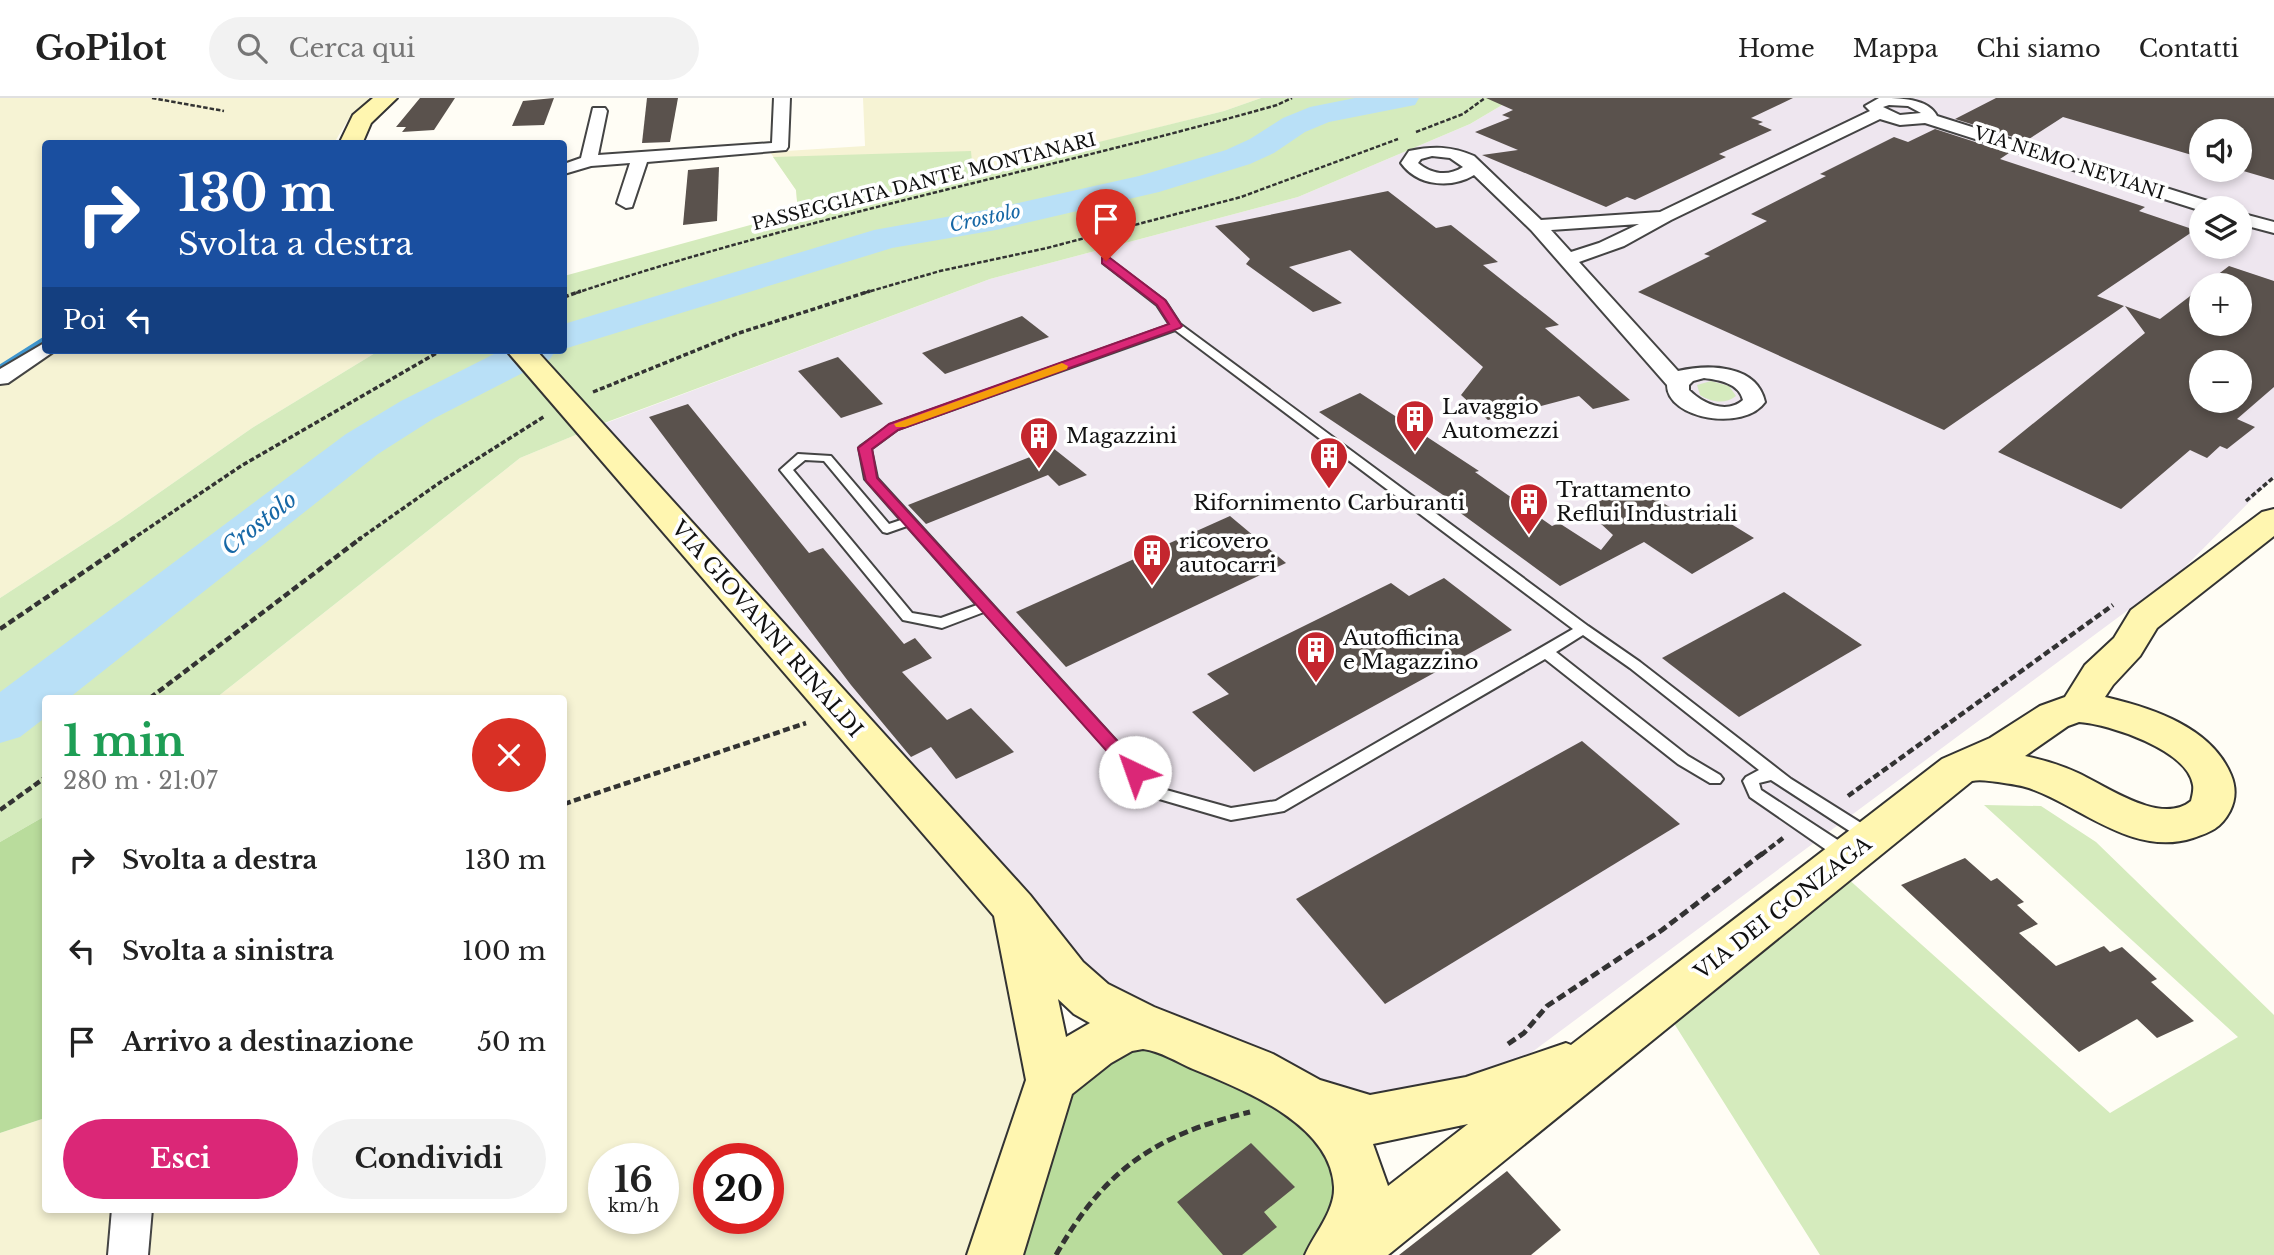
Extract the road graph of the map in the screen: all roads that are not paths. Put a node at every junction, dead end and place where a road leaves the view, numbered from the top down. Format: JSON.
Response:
{"nodes":[{"id":1,"x":386,"y":98,"type":"edge"},
{"id":2,"x":782,"y":98,"type":"edge"},
{"id":3,"x":1908,"y":99,"type":"edge"},
{"id":4,"x":599,"y":111,"type":"dead end"},
{"id":5,"x":1879,"y":113,"type":"junction"},
{"id":6,"x":1927,"y":118,"type":"junction"},
{"id":7,"x":352,"y":140,"type":"edge"},
{"id":8,"x":640,"y":157,"type":"junction"},
{"id":9,"x":1468,"y":160,"type":"junction"},
{"id":10,"x":589,"y":161,"type":"junction"},
{"id":11,"x":567,"y":168,"type":"edge"},
{"id":12,"x":1457,"y":177,"type":"junction"},
{"id":13,"x":1495,"y":183,"type":"junction"},
{"id":14,"x":2189,"y":201,"type":"edge"},
{"id":15,"x":626,"y":203,"type":"dead end"},
{"id":16,"x":1665,"y":216,"type":"junction"},
{"id":17,"x":2252,"y":222,"type":"edge"},
{"id":18,"x":1537,"y":226,"type":"junction"},
{"id":19,"x":2274,"y":229,"type":"edge"},
{"id":20,"x":1567,"y":259,"type":"junction"},
{"id":21,"x":1106,"y":261,"type":"dead end"},
{"id":22,"x":1176,"y":326,"type":"junction"},
{"id":23,"x":42,"y":351,"type":"edge"},
{"id":24,"x":524,"y":354,"type":"edge"},
{"id":25,"x":0,"y":378,"type":"edge"},
{"id":26,"x":1685,"y":379,"type":"dead end"},
{"id":27,"x":2274,"y":519,"type":"edge"},
{"id":28,"x":909,"y":521,"type":"junction"},
{"id":29,"x":986,"y":606,"type":"junction"},
{"id":30,"x":1583,"y":629,"type":"junction"},
{"id":31,"x":2127,"y":648,"type":"junction"},
{"id":32,"x":1546,"y":652,"type":"junction"},
{"id":33,"x":2061,"y":716,"type":"junction"},
{"id":34,"x":2165,"y":732,"type":"junction"},
{"id":35,"x":1975,"y":764,"type":"junction"},
{"id":36,"x":1774,"y":774,"type":"junction"},
{"id":37,"x":1715,"y":779,"type":"dead end"},
{"id":38,"x":2084,"y":797,"type":"junction"},
{"id":39,"x":1860,"y":847,"type":"junction"},
{"id":40,"x":1014,"y":908,"type":"junction"},
{"id":41,"x":1144,"y":1027,"type":"junction"},
{"id":42,"x":1594,"y":1056,"type":"junction"},
{"id":43,"x":1051,"y":1080,"type":"junction"},
{"id":44,"x":1310,"y":1101,"type":"junction"},
{"id":45,"x":132,"y":1213,"type":"edge"},
{"id":46,"x":128,"y":1255,"type":"edge"},
{"id":47,"x":995,"y":1255,"type":"edge"},
{"id":48,"x":1333,"y":1255,"type":"edge"},
{"id":49,"x":1344,"y":1255,"type":"edge"}],
"edges":[{"from":1,"to":7,"type":"main road"},
{"from":2,"to":8,"type":"street"},
{"from":3,"to":5,"type":"street"},
{"from":3,"to":6,"type":"street"},
{"from":4,"to":10,"type":"street"},
{"from":5,"to":6,"type":"street"},
{"from":5,"to":16,"type":"street"},
{"from":6,"to":14,"type":"street","name":"VIA NEMO NEVIANI"},
{"from":8,"to":10,"type":"street"},
{"from":8,"to":15,"type":"street"},
{"from":9,"to":12,"type":"street"},
{"from":9,"to":12,"type":"street"},
{"from":9,"to":13,"type":"street"},
{"from":10,"to":11,"type":"street"},
{"from":12,"to":13,"type":"street"},
{"from":13,"to":18,"type":"street"},
{"from":16,"to":18,"type":"street"},
{"from":16,"to":20,"type":"street"},
{"from":17,"to":19,"type":"street"},
{"from":18,"to":20,"type":"street"},
{"from":20,"to":26,"type":"street"},
{"from":21,"to":22,"type":"lane"},
{"from":22,"to":28,"type":"lane"},
{"from":22,"to":30,"type":"lane"},
{"from":23,"to":25,"type":"street"},
{"from":24,"to":40,"type":"main road","name":"VIA GIOVANNI RINALDI"},
{"from":27,"to":31,"type":"main road","name":"VIA DEI GONZAGA"},
{"from":28,"to":29,"type":"lane"},
{"from":28,"to":29,"type":"lane"},
{"from":29,"to":32,"type":"lane"},
{"from":30,"to":32,"type":"lane"},
{"from":30,"to":36,"type":"lane"},
{"from":31,"to":33,"type":"main road","name":"VIA DEI GONZAGA"},
{"from":31,"to":34,"type":"main road","name":"VIA DEI GONZAGA"},
{"from":32,"to":37,"type":"lane"},
{"from":33,"to":34,"type":"main road","name":"VIA DEI GONZAGA"},
{"from":33,"to":35,"type":"main road","name":"VIA DEI GONZAGA"},
{"from":33,"to":38,"type":"main road","name":"VIA DEI GONZAGA"},
{"from":34,"to":38,"type":"main road","name":"VIA DEI GONZAGA"},
{"from":35,"to":38,"type":"main road","name":"VIA DEI GONZAGA"},
{"from":35,"to":39,"type":"main road","name":"VIA DEI GONZAGA"},
{"from":36,"to":39,"type":"lane"},
{"from":36,"to":39,"type":"lane"},
{"from":39,"to":42,"type":"main road","name":"VIA DEI GONZAGA"},
{"from":40,"to":41,"type":"main road","name":"VIA GIOVANNI RINALDI"},
{"from":40,"to":43,"type":"main road","name":"VIA GIOVANNI RINALDI"},
{"from":41,"to":43,"type":"main road"},
{"from":41,"to":44,"type":"main road","name":"VIA DEI GONZAGA"},
{"from":42,"to":44,"type":"main road","name":"VIA DEI GONZAGA"},
{"from":42,"to":49,"type":"main road","name":"VIA DEI GONZAGA"},
{"from":43,"to":47,"type":"main road"},
{"from":44,"to":48,"type":"main road","name":"VIA DEI GONZAGA"},
{"from":45,"to":46,"type":"street"}]}
